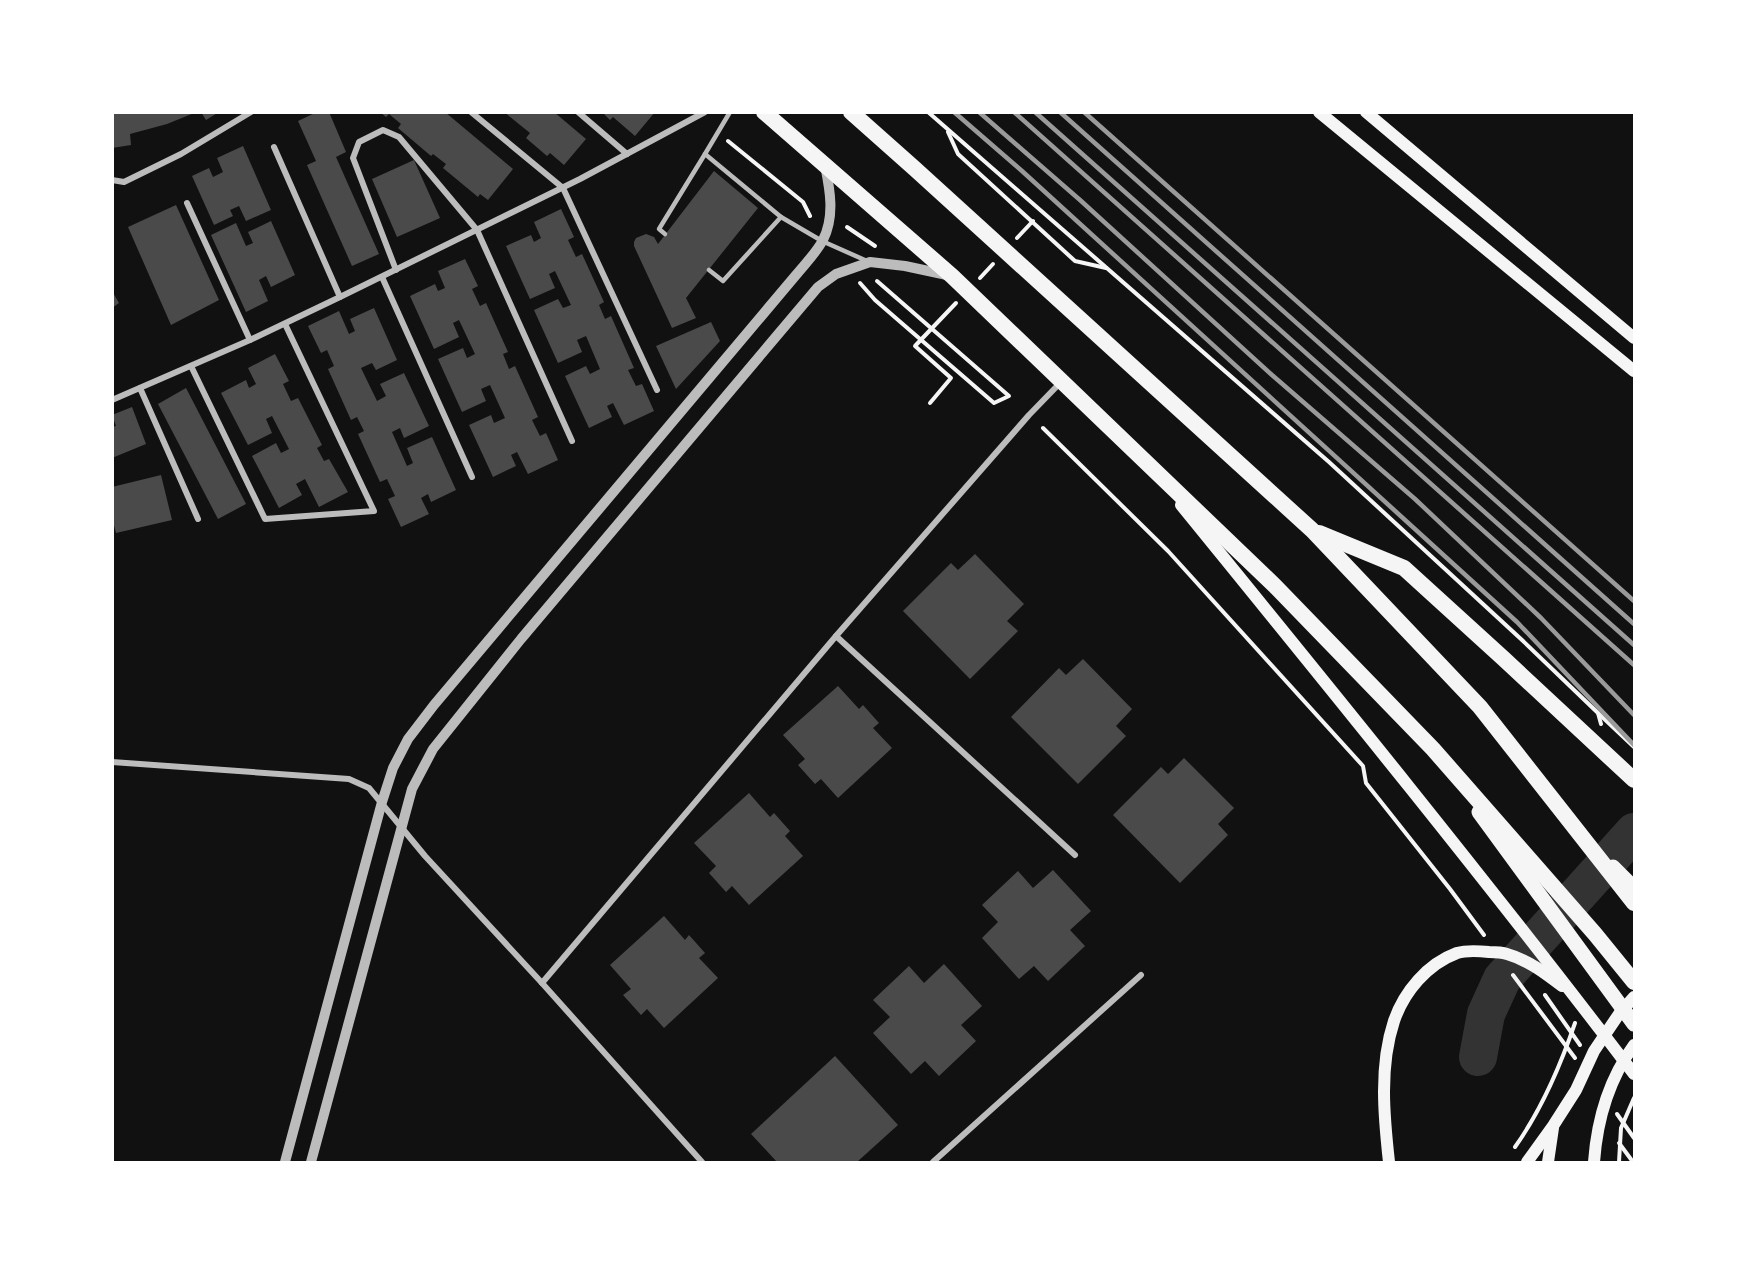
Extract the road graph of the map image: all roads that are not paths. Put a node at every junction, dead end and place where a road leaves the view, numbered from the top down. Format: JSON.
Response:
{"nodes":[{"id":1,"x":251,"y":112,"type":"edge"},
{"id":2,"x":471,"y":112,"type":"edge"},
{"id":3,"x":578,"y":112,"type":"edge"},
{"id":4,"x":705,"y":112,"type":"edge"},
{"id":5,"x":730,"y":112,"type":"edge"},
{"id":6,"x":764,"y":112,"type":"edge"},
{"id":7,"x":851,"y":112,"type":"edge"},
{"id":8,"x":1319,"y":112,"type":"edge"},
{"id":9,"x":1366,"y":112,"type":"edge"},
{"id":10,"x":274,"y":147,"type":"dead end"},
{"id":11,"x":627,"y":154,"type":"junction"},
{"id":12,"x":705,"y":154,"type":"junction"},
{"id":13,"x":825,"y":165,"type":"junction"},
{"id":14,"x":112,"y":180,"type":"edge"},
{"id":15,"x":562,"y":188,"type":"junction"},
{"id":16,"x":187,"y":203,"type":"dead end"},
{"id":17,"x":782,"y":217,"type":"junction"},
{"id":18,"x":477,"y":230,"type":"junction"},
{"id":19,"x":665,"y":234,"type":"dead end"},
{"id":20,"x":822,"y":241,"type":"junction"},
{"id":21,"x":870,"y":262,"type":"junction"},
{"id":22,"x":396,"y":270,"type":"junction"},
{"id":23,"x":709,"y":270,"type":"dead end"},
{"id":24,"x":952,"y":276,"type":"junction"},
{"id":25,"x":382,"y":277,"type":"junction"},
{"id":26,"x":340,"y":297,"type":"junction"},
{"id":27,"x":285,"y":324,"type":"junction"},
{"id":28,"x":1635,"y":338,"type":"edge"},
{"id":29,"x":250,"y":340,"type":"junction"},
{"id":30,"x":191,"y":366,"type":"junction"},
{"id":31,"x":1635,"y":371,"type":"edge"},
{"id":32,"x":1062,"y":381,"type":"junction"},
{"id":33,"x":140,"y":388,"type":"junction"},
{"id":34,"x":657,"y":390,"type":"dead end"},
{"id":35,"x":112,"y":400,"type":"edge"},
{"id":36,"x":572,"y":441,"type":"dead end"},
{"id":37,"x":1148,"y":464,"type":"junction"},
{"id":38,"x":472,"y":477,"type":"dead end"},
{"id":39,"x":198,"y":519,"type":"dead end"},
{"id":40,"x":1312,"y":530,"type":"junction"},
{"id":41,"x":836,"y":636,"type":"junction"},
{"id":42,"x":1433,"y":749,"type":"junction"},
{"id":43,"x":112,"y":762,"type":"edge"},
{"id":44,"x":1635,"y":780,"type":"edge"},
{"id":45,"x":382,"y":802,"type":"junction"},
{"id":46,"x":402,"y":828,"type":"junction"},
{"id":47,"x":1579,"y":833,"type":"junction"},
{"id":48,"x":1075,"y":855,"type":"dead end"},
{"id":49,"x":1635,"y":888,"type":"edge"},
{"id":50,"x":1635,"y":903,"type":"edge"},
{"id":51,"x":1141,"y":975,"type":"dead end"},
{"id":52,"x":1635,"y":982,"type":"edge"},
{"id":53,"x":542,"y":983,"type":"junction"},
{"id":54,"x":1635,"y":997,"type":"edge"},
{"id":55,"x":1576,"y":998,"type":"junction"},
{"id":56,"x":1635,"y":1024,"type":"edge"},
{"id":57,"x":1635,"y":1045,"type":"edge"},
{"id":58,"x":1635,"y":1074,"type":"edge"},
{"id":59,"x":1553,"y":1126,"type":"junction"},
{"id":60,"x":285,"y":1162,"type":"edge"},
{"id":61,"x":311,"y":1162,"type":"edge"},
{"id":62,"x":702,"y":1162,"type":"edge"},
{"id":63,"x":933,"y":1162,"type":"edge"},
{"id":64,"x":1389,"y":1162,"type":"edge"},
{"id":65,"x":1527,"y":1162,"type":"edge"},
{"id":66,"x":1548,"y":1162,"type":"edge"},
{"id":67,"x":1594,"y":1162,"type":"edge"}],
"edges":[{"from":1,"to":14,"type":"street"},
{"from":2,"to":15,"type":"street"},
{"from":3,"to":11,"type":"street"},
{"from":4,"to":11,"type":"street"},
{"from":5,"to":12,"type":"lane"},
{"from":6,"to":13,"type":"highway"},
{"from":7,"to":40,"type":"highway"},
{"from":8,"to":31,"type":"main road"},
{"from":9,"to":28,"type":"main road"},
{"from":10,"to":26,"type":"street"},
{"from":11,"to":15,"type":"street"},
{"from":12,"to":17,"type":"lane"},
{"from":12,"to":19,"type":"lane"},
{"from":13,"to":20,"type":"street"},
{"from":13,"to":24,"type":"highway"},
{"from":15,"to":18,"type":"street"},
{"from":15,"to":34,"type":"street"},
{"from":16,"to":29,"type":"street"},
{"from":17,"to":20,"type":"lane"},
{"from":17,"to":23,"type":"lane"},
{"from":18,"to":22,"type":"street"},
{"from":18,"to":22,"type":"street"},
{"from":18,"to":36,"type":"street"},
{"from":20,"to":21,"type":"lane"},
{"from":20,"to":45,"type":"street"},
{"from":21,"to":24,"type":"street"},
{"from":21,"to":46,"type":"street"},
{"from":22,"to":25,"type":"street"},
{"from":24,"to":32,"type":"highway"},
{"from":25,"to":26,"type":"street"},
{"from":25,"to":38,"type":"street"},
{"from":26,"to":27,"type":"street"},
{"from":27,"to":29,"type":"street"},
{"from":27,"to":30,"type":"street"},
{"from":29,"to":30,"type":"street"},
{"from":30,"to":33,"type":"street"},
{"from":32,"to":37,"type":"highway"},
{"from":32,"to":41,"type":"street"},
{"from":33,"to":35,"type":"street"},
{"from":33,"to":39,"type":"street"},
{"from":37,"to":42,"type":"highway"},
{"from":37,"to":55,"type":"main road"},
{"from":40,"to":44,"type":"highway"},
{"from":40,"to":47,"type":"highway"},
{"from":41,"to":48,"type":"street"},
{"from":41,"to":53,"type":"street"},
{"from":42,"to":52,"type":"highway"},
{"from":42,"to":56,"type":"main road"},
{"from":43,"to":45,"type":"street"},
{"from":45,"to":46,"type":"street"},
{"from":45,"to":60,"type":"street"},
{"from":46,"to":53,"type":"street"},
{"from":46,"to":61,"type":"street"},
{"from":47,"to":49,"type":"main road"},
{"from":47,"to":50,"type":"highway"},
{"from":51,"to":63,"type":"street"},
{"from":53,"to":62,"type":"street"},
{"from":54,"to":59,"type":"main road"},
{"from":55,"to":58,"type":"main road"},
{"from":55,"to":64,"type":"main road"},
{"from":57,"to":67,"type":"main road"},
{"from":59,"to":65,"type":"main road"},
{"from":59,"to":66,"type":"main road"}]}
